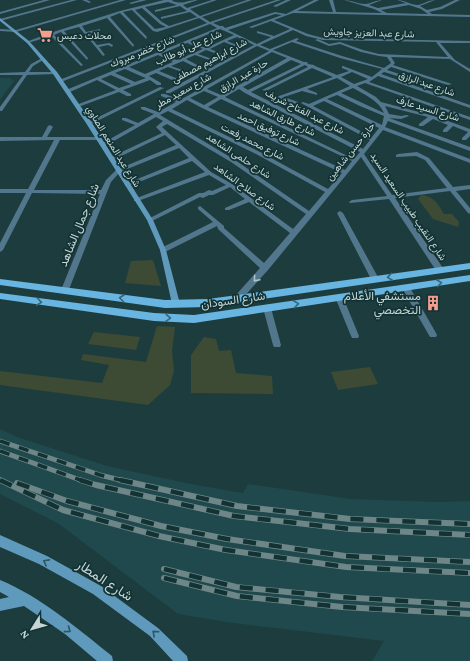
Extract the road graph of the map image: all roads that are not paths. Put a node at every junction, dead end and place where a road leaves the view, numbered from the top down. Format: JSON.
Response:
{"nodes":[{"id":1,"x":48,"y":0,"type":"edge"},
{"id":2,"x":75,"y":0,"type":"edge"},
{"id":3,"x":84,"y":0,"type":"edge"},
{"id":4,"x":110,"y":0,"type":"edge"},
{"id":5,"x":125,"y":0,"type":"edge"},
{"id":6,"x":145,"y":0,"type":"edge"},
{"id":7,"x":169,"y":0,"type":"edge"},
{"id":8,"x":196,"y":0,"type":"edge"},
{"id":9,"x":215,"y":0,"type":"edge"},
{"id":10,"x":236,"y":0,"type":"edge"},
{"id":11,"x":250,"y":0,"type":"edge"},
{"id":12,"x":279,"y":0,"type":"edge"},
{"id":13,"x":317,"y":0,"type":"edge"},
{"id":14,"x":331,"y":0,"type":"edge"},
{"id":15,"x":346,"y":0,"type":"edge"},
{"id":16,"x":380,"y":0,"type":"edge"},
{"id":17,"x":399,"y":0,"type":"edge"},
{"id":18,"x":416,"y":0,"type":"edge"},
{"id":19,"x":431,"y":0,"type":"edge"},
{"id":20,"x":458,"y":0,"type":"edge"},
{"id":21,"x":288,"y":1,"type":"edge"},
{"id":22,"x":354,"y":1,"type":"edge"},
{"id":23,"x":67,"y":2,"type":"junction"},
{"id":24,"x":88,"y":2,"type":"dead end"},
{"id":25,"x":228,"y":2,"type":"dead end"},
{"id":26,"x":243,"y":2,"type":"junction"},
{"id":27,"x":113,"y":3,"type":"junction"},
{"id":28,"x":131,"y":3,"type":"junction"},
{"id":29,"x":410,"y":4,"type":"junction"},
{"id":30,"x":424,"y":4,"type":"junction"},
{"id":31,"x":180,"y":5,"type":"junction"},
{"id":32,"x":366,"y":5,"type":"junction"},
{"id":33,"x":51,"y":6,"type":"junction"},
{"id":34,"x":75,"y":6,"type":"dead end"},
{"id":35,"x":142,"y":6,"type":"junction"},
{"id":36,"x":417,"y":6,"type":"junction"},
{"id":37,"x":137,"y":8,"type":"junction"},
{"id":38,"x":130,"y":9,"type":"junction"},
{"id":39,"x":266,"y":9,"type":"dead end"},
{"id":40,"x":379,"y":9,"type":"junction"},
{"id":41,"x":39,"y":10,"type":"junction"},
{"id":42,"x":59,"y":10,"type":"dead end"},
{"id":43,"x":200,"y":10,"type":"dead end"},
{"id":44,"x":113,"y":11,"type":"dead end"},
{"id":45,"x":156,"y":11,"type":"dead end"},
{"id":46,"x":190,"y":11,"type":"junction"},
{"id":47,"x":294,"y":11,"type":"junction"},
{"id":48,"x":30,"y":12,"type":"junction"},
{"id":49,"x":119,"y":12,"type":"junction"},
{"id":50,"x":334,"y":12,"type":"junction"},
{"id":51,"x":0,"y":13,"type":"edge"},
{"id":52,"x":46,"y":13,"type":"dead end"},
{"id":53,"x":385,"y":13,"type":"junction"},
{"id":54,"x":429,"y":13,"type":"junction"},
{"id":55,"x":101,"y":14,"type":"dead end"},
{"id":56,"x":19,"y":15,"type":"junction"},
{"id":57,"x":286,"y":15,"type":"junction"},
{"id":58,"x":470,"y":15,"type":"edge"},
{"id":59,"x":37,"y":16,"type":"dead end"},
{"id":60,"x":107,"y":16,"type":"junction"},
{"id":61,"x":168,"y":17,"type":"junction"},
{"id":62,"x":198,"y":17,"type":"junction"},
{"id":63,"x":90,"y":18,"type":"dead end"},
{"id":64,"x":162,"y":18,"type":"dead end"},
{"id":65,"x":0,"y":19,"type":"edge"},
{"id":66,"x":25,"y":19,"type":"dead end"},
{"id":67,"x":95,"y":20,"type":"junction"},
{"id":68,"x":241,"y":20,"type":"dead end"},
{"id":69,"x":271,"y":20,"type":"junction"},
{"id":70,"x":176,"y":21,"type":"dead end"},
{"id":71,"x":247,"y":22,"type":"junction"},
{"id":72,"x":72,"y":23,"type":"dead end"},
{"id":73,"x":210,"y":23,"type":"junction"},
{"id":74,"x":78,"y":25,"type":"junction"},
{"id":75,"x":169,"y":27,"type":"junction"},
{"id":76,"x":251,"y":27,"type":"dead end"},
{"id":77,"x":224,"y":28,"type":"junction"},
{"id":78,"x":12,"y":29,"type":"junction"},
{"id":79,"x":55,"y":29,"type":"dead end"},
{"id":80,"x":293,"y":29,"type":"junction"},
{"id":81,"x":0,"y":30,"type":"edge"},
{"id":82,"x":98,"y":30,"type":"dead end"},
{"id":83,"x":60,"y":31,"type":"junction"},
{"id":84,"x":258,"y":32,"type":"dead end"},
{"id":85,"x":85,"y":33,"type":"junction"},
{"id":86,"x":38,"y":34,"type":"dead end"},
{"id":87,"x":51,"y":34,"type":"junction"},
{"id":88,"x":238,"y":35,"type":"junction"},
{"id":89,"x":0,"y":36,"type":"edge"},
{"id":90,"x":202,"y":36,"type":"junction"},
{"id":91,"x":309,"y":36,"type":"junction"},
{"id":92,"x":42,"y":37,"type":"junction"},
{"id":93,"x":273,"y":37,"type":"junction"},
{"id":94,"x":146,"y":38,"type":"dead end"},
{"id":95,"x":91,"y":40,"type":"junction"},
{"id":96,"x":106,"y":40,"type":"dead end"},
{"id":97,"x":214,"y":41,"type":"junction"},
{"id":98,"x":224,"y":41,"type":"junction"},
{"id":99,"x":292,"y":41,"type":"junction"},
{"id":100,"x":437,"y":41,"type":"junction"},
{"id":101,"x":28,"y":42,"type":"junction"},
{"id":102,"x":188,"y":42,"type":"junction"},
{"id":103,"x":470,"y":42,"type":"edge"},
{"id":104,"x":257,"y":45,"type":"junction"},
{"id":105,"x":97,"y":46,"type":"junction"},
{"id":106,"x":112,"y":46,"type":"dead end"},
{"id":107,"x":133,"y":46,"type":"dead end"},
{"id":108,"x":175,"y":47,"type":"junction"},
{"id":109,"x":238,"y":47,"type":"dead end"},
{"id":110,"x":181,"y":49,"type":"dead end"},
{"id":111,"x":205,"y":49,"type":"junction"},
{"id":112,"x":271,"y":50,"type":"junction"},
{"id":113,"x":188,"y":52,"type":"dead end"},
{"id":114,"x":159,"y":54,"type":"junction"},
{"id":115,"x":194,"y":54,"type":"junction"},
{"id":116,"x":104,"y":55,"type":"dead end"},
{"id":117,"x":222,"y":55,"type":"dead end"},
{"id":118,"x":389,"y":56,"type":"junction"},
{"id":119,"x":87,"y":58,"type":"dead end"},
{"id":120,"x":291,"y":58,"type":"junction"},
{"id":121,"x":450,"y":58,"type":"junction"},
{"id":122,"x":43,"y":59,"type":"junction"},
{"id":123,"x":211,"y":60,"type":"dead end"},
{"id":124,"x":141,"y":61,"type":"junction"},
{"id":125,"x":180,"y":61,"type":"junction"},
{"id":126,"x":306,"y":63,"type":"junction"},
{"id":127,"x":147,"y":64,"type":"dead end"},
{"id":128,"x":81,"y":65,"type":"dead end"},
{"id":129,"x":390,"y":65,"type":"junction"},
{"id":130,"x":168,"y":66,"type":"junction"},
{"id":131,"x":198,"y":66,"type":"dead end"},
{"id":132,"x":314,"y":66,"type":"junction"},
{"id":133,"x":343,"y":67,"type":"dead end"},
{"id":134,"x":125,"y":68,"type":"junction"},
{"id":135,"x":155,"y":69,"type":"junction"},
{"id":136,"x":385,"y":70,"type":"junction"},
{"id":137,"x":352,"y":71,"type":"junction"},
{"id":138,"x":470,"y":71,"type":"edge"},
{"id":139,"x":55,"y":73,"type":"junction"},
{"id":140,"x":111,"y":73,"type":"junction"},
{"id":141,"x":186,"y":73,"type":"dead end"},
{"id":142,"x":0,"y":74,"type":"edge"},
{"id":143,"x":27,"y":74,"type":"junction"},
{"id":144,"x":378,"y":75,"type":"junction"},
{"id":145,"x":147,"y":77,"type":"junction"},
{"id":146,"x":338,"y":77,"type":"junction"},
{"id":147,"x":98,"y":79,"type":"junction"},
{"id":148,"x":174,"y":79,"type":"dead end"},
{"id":149,"x":372,"y":79,"type":"junction"},
{"id":150,"x":61,"y":81,"type":"junction"},
{"id":151,"x":366,"y":82,"type":"junction"},
{"id":152,"x":135,"y":84,"type":"junction"},
{"id":153,"x":318,"y":84,"type":"junction"},
{"id":154,"x":450,"y":84,"type":"dead end"},
{"id":155,"x":354,"y":86,"type":"junction"},
{"id":156,"x":238,"y":87,"type":"junction"},
{"id":157,"x":324,"y":88,"type":"dead end"},
{"id":158,"x":204,"y":89,"type":"junction"},
{"id":159,"x":302,"y":89,"type":"junction"},
{"id":160,"x":119,"y":90,"type":"junction"},
{"id":161,"x":264,"y":90,"type":"dead end"},
{"id":162,"x":444,"y":90,"type":"dead end"},
{"id":163,"x":68,"y":91,"type":"junction"},
{"id":164,"x":94,"y":92,"type":"dead end"},
{"id":165,"x":168,"y":92,"type":"dead end"},
{"id":166,"x":247,"y":92,"type":"junction"},
{"id":167,"x":337,"y":93,"type":"junction"},
{"id":168,"x":290,"y":94,"type":"junction"},
{"id":169,"x":315,"y":94,"type":"dead end"},
{"id":170,"x":129,"y":95,"type":"dead end"},
{"id":171,"x":163,"y":96,"type":"dead end"},
{"id":172,"x":221,"y":97,"type":"junction"},
{"id":173,"x":100,"y":98,"type":"junction"},
{"id":174,"x":186,"y":98,"type":"junction"},
{"id":175,"x":282,"y":98,"type":"junction"},
{"id":176,"x":324,"y":99,"type":"junction"},
{"id":177,"x":276,"y":100,"type":"dead end"},
{"id":178,"x":180,"y":102,"type":"junction"},
{"id":179,"x":299,"y":102,"type":"junction"},
{"id":180,"x":380,"y":103,"type":"junction"},
{"id":181,"x":78,"y":106,"type":"junction"},
{"id":182,"x":309,"y":106,"type":"junction"},
{"id":183,"x":469,"y":106,"type":"edge"},
{"id":184,"x":204,"y":107,"type":"junction"},
{"id":185,"x":142,"y":108,"type":"dead end"},
{"id":186,"x":168,"y":109,"type":"junction"},
{"id":187,"x":0,"y":110,"type":"edge"},
{"id":188,"x":157,"y":115,"type":"junction"},
{"id":189,"x":407,"y":116,"type":"dead end"},
{"id":190,"x":387,"y":117,"type":"junction"},
{"id":191,"x":432,"y":117,"type":"junction"},
{"id":192,"x":124,"y":119,"type":"dead end"},
{"id":193,"x":470,"y":119,"type":"edge"},
{"id":194,"x":167,"y":121,"type":"junction"},
{"id":195,"x":89,"y":124,"type":"junction"},
{"id":196,"x":452,"y":124,"type":"junction"},
{"id":197,"x":138,"y":125,"type":"junction"},
{"id":198,"x":421,"y":125,"type":"dead end"},
{"id":199,"x":50,"y":128,"type":"dead end"},
{"id":200,"x":382,"y":128,"type":"junction"},
{"id":201,"x":445,"y":132,"type":"dead end"},
{"id":202,"x":470,"y":132,"type":"edge"},
{"id":203,"x":166,"y":133,"type":"junction"},
{"id":204,"x":44,"y":138,"type":"junction"},
{"id":205,"x":58,"y":138,"type":"junction"},
{"id":206,"x":98,"y":138,"type":"junction"},
{"id":207,"x":0,"y":139,"type":"edge"},
{"id":208,"x":464,"y":139,"type":"dead end"},
{"id":209,"x":373,"y":140,"type":"junction"},
{"id":210,"x":102,"y":145,"type":"junction"},
{"id":211,"x":179,"y":146,"type":"junction"},
{"id":212,"x":470,"y":149,"type":"edge"},
{"id":213,"x":362,"y":152,"type":"junction"},
{"id":214,"x":398,"y":156,"type":"dead end"},
{"id":215,"x":194,"y":158,"type":"junction"},
{"id":216,"x":111,"y":159,"type":"junction"},
{"id":217,"x":355,"y":161,"type":"junction"},
{"id":218,"x":470,"y":161,"type":"edge"},
{"id":219,"x":118,"y":171,"type":"junction"},
{"id":220,"x":346,"y":172,"type":"junction"},
{"id":221,"x":209,"y":173,"type":"junction"},
{"id":222,"x":127,"y":185,"type":"junction"},
{"id":223,"x":230,"y":185,"type":"junction"},
{"id":224,"x":470,"y":187,"type":"edge"},
{"id":225,"x":452,"y":189,"type":"junction"},
{"id":226,"x":0,"y":191,"type":"edge"},
{"id":227,"x":30,"y":191,"type":"junction"},
{"id":228,"x":103,"y":192,"type":"junction"},
{"id":229,"x":329,"y":192,"type":"junction"},
{"id":230,"x":390,"y":197,"type":"junction"},
{"id":231,"x":136,"y":200,"type":"junction"},
{"id":232,"x":249,"y":200,"type":"junction"},
{"id":233,"x":352,"y":202,"type":"dead end"},
{"id":234,"x":200,"y":208,"type":"dead end"},
{"id":235,"x":227,"y":209,"type":"dead end"},
{"id":236,"x":470,"y":212,"type":"edge"},
{"id":237,"x":340,"y":213,"type":"dead end"},
{"id":238,"x":310,"y":214,"type":"junction"},
{"id":239,"x":150,"y":220,"type":"junction"},
{"id":240,"x":217,"y":223,"type":"junction"},
{"id":241,"x":292,"y":236,"type":"junction"},
{"id":242,"x":0,"y":250,"type":"edge"},
{"id":243,"x":163,"y":250,"type":"junction"},
{"id":244,"x":470,"y":266,"type":"edge"},
{"id":245,"x":265,"y":268,"type":"junction"},
{"id":246,"x":440,"y":270,"type":"junction"},
{"id":247,"x":470,"y":278,"type":"edge"},
{"id":248,"x":375,"y":279,"type":"junction"},
{"id":249,"x":0,"y":282,"type":"edge"},
{"id":250,"x":406,"y":288,"type":"junction"},
{"id":251,"x":65,"y":290,"type":"junction"},
{"id":252,"x":85,"y":293,"type":"junction"},
{"id":253,"x":0,"y":296,"type":"edge"},
{"id":254,"x":238,"y":298,"type":"junction"},
{"id":255,"x":339,"y":298,"type":"junction"},
{"id":256,"x":176,"y":304,"type":"junction"},
{"id":257,"x":78,"y":307,"type":"junction"},
{"id":258,"x":267,"y":308,"type":"junction"},
{"id":259,"x":433,"y":335,"type":"dead end"},
{"id":260,"x":355,"y":336,"type":"dead end"},
{"id":261,"x":277,"y":345,"type":"dead end"},
{"id":262,"x":0,"y":541,"type":"edge"},
{"id":263,"x":0,"y":586,"type":"edge"},
{"id":264,"x":24,"y":600,"type":"junction"},
{"id":265,"x":0,"y":604,"type":"edge"},
{"id":266,"x":107,"y":661,"type":"edge"},
{"id":267,"x":182,"y":661,"type":"edge"}],
"edges":[{"from":1,"to":51,"type":"street"},
{"from":2,"to":23,"type":"street"},
{"from":3,"to":24,"type":"street"},
{"from":4,"to":78,"type":"street"},
{"from":5,"to":27,"type":"street"},
{"from":5,"to":28,"type":"street"},
{"from":6,"to":28,"type":"street"},
{"from":7,"to":31,"type":"street","name":"حارة حسن شاهين"},
{"from":7,"to":35,"type":"street"},
{"from":8,"to":31,"type":"street"},
{"from":9,"to":46,"type":"street"},
{"from":10,"to":25,"type":"street"},
{"from":10,"to":26,"type":"street"},
{"from":11,"to":26,"type":"street"},
{"from":12,"to":73,"type":"street"},
{"from":13,"to":47,"type":"street"},
{"from":14,"to":50,"type":"street"},
{"from":15,"to":22,"type":"street"},
{"from":16,"to":32,"type":"street"},
{"from":17,"to":29,"type":"street"},
{"from":18,"to":30,"type":"street"},
{"from":19,"to":30,"type":"street"},
{"from":20,"to":54,"type":"street"},
{"from":21,"to":39,"type":"street"},
{"from":22,"to":32,"type":"street"},
{"from":23,"to":33,"type":"street"},
{"from":23,"to":34,"type":"street"},
{"from":26,"to":62,"type":"street"},
{"from":27,"to":38,"type":"street"},
{"from":27,"to":78,"type":"street"},
{"from":28,"to":37,"type":"street"},
{"from":29,"to":36,"type":"street"},
{"from":29,"to":40,"type":"street"},
{"from":30,"to":36,"type":"street"},
{"from":31,"to":45,"type":"street"},
{"from":31,"to":46,"type":"street","name":"حارة حسن شاهين"},
{"from":32,"to":40,"type":"street"},
{"from":33,"to":41,"type":"street"},
{"from":33,"to":42,"type":"street"},
{"from":35,"to":37,"type":"street"},
{"from":35,"to":75,"type":"street"},
{"from":36,"to":54,"type":"street"},
{"from":37,"to":38,"type":"street"},
{"from":38,"to":49,"type":"street"},
{"from":38,"to":75,"type":"street"},
{"from":40,"to":53,"type":"street"},
{"from":41,"to":48,"type":"street"},
{"from":41,"to":52,"type":"street"},
{"from":43,"to":46,"type":"street"},
{"from":44,"to":49,"type":"street"},
{"from":46,"to":61,"type":"street"},
{"from":46,"to":62,"type":"street","name":"حارة حسن شاهين"},
{"from":47,"to":50,"type":"street"},
{"from":47,"to":57,"type":"street"},
{"from":48,"to":56,"type":"street"},
{"from":48,"to":59,"type":"street"},
{"from":49,"to":60,"type":"street"},
{"from":49,"to":94,"type":"street"},
{"from":50,"to":53,"type":"street"},
{"from":53,"to":54,"type":"street"},
{"from":54,"to":58,"type":"street"},
{"from":55,"to":60,"type":"street"},
{"from":56,"to":65,"type":"street"},
{"from":56,"to":66,"type":"street"},
{"from":57,"to":69,"type":"street"},
{"from":57,"to":71,"type":"street","name":"شارع خضر مبروك"},
{"from":60,"to":67,"type":"street"},
{"from":60,"to":107,"type":"street"},
{"from":61,"to":64,"type":"street"},
{"from":61,"to":70,"type":"street"},
{"from":62,"to":73,"type":"street","name":"حارة حسن شاهين"},
{"from":62,"to":75,"type":"street"},
{"from":63,"to":67,"type":"street"},
{"from":65,"to":78,"type":"street","name":"شارع عبد المنعم الصاوي"},
{"from":67,"to":74,"type":"street"},
{"from":68,"to":71,"type":"street"},
{"from":69,"to":76,"type":"street"},
{"from":69,"to":80,"type":"street","name":"شارع عبد العزيز جاويش"},
{"from":71,"to":77,"type":"street","name":"شارع خضر مبروك"},
{"from":72,"to":74,"type":"street"},
{"from":73,"to":77,"type":"street","name":"حارة حسن شاهين"},
{"from":73,"to":150,"type":"street"},
{"from":74,"to":83,"type":"street"},
{"from":74,"to":85,"type":"street"},
{"from":77,"to":88,"type":"street","name":"حارة حسن شاهين"},
{"from":77,"to":90,"type":"street","name":"شارع خضر مبروك"},
{"from":78,"to":81,"type":"street"},
{"from":78,"to":89,"type":"street"},
{"from":78,"to":101,"type":"street","name":"شارع عبد المنعم الصاوي"},
{"from":79,"to":83,"type":"street"},
{"from":80,"to":91,"type":"street","name":"شارع عبد العزيز جاويش"},
{"from":80,"to":93,"type":"street","name":"شارع ابراهيم مصطفى"},
{"from":82,"to":85,"type":"street"},
{"from":83,"to":87,"type":"street"},
{"from":83,"to":119,"type":"street"},
{"from":84,"to":93,"type":"street"},
{"from":85,"to":95,"type":"street"},
{"from":86,"to":92,"type":"street"},
{"from":87,"to":92,"type":"street"},
{"from":87,"to":128,"type":"street"},
{"from":88,"to":98,"type":"street","name":"شارع على أبو طالب"},
{"from":88,"to":104,"type":"street","name":"حارة حسن شاهين"},
{"from":90,"to":97,"type":"street"},
{"from":90,"to":102,"type":"street","name":"شارع خضر مبروك"},
{"from":91,"to":99,"type":"street","name":"شارع سعيد مطر"},
{"from":91,"to":100,"type":"street","name":"شارع عبد العزيز جاويش"},
{"from":91,"to":118,"type":"street"},
{"from":92,"to":101,"type":"street"},
{"from":93,"to":104,"type":"street","name":"شارع ابراهيم مصطفى"},
{"from":95,"to":96,"type":"street"},
{"from":95,"to":105,"type":"street"},
{"from":97,"to":98,"type":"street","name":"شارع على أبو طالب"},
{"from":97,"to":111,"type":"street","name":"شارع على أبو طالب"},
{"from":98,"to":109,"type":"street"},
{"from":99,"to":112,"type":"street","name":"شارع سعيد مطر"},
{"from":99,"to":136,"type":"street"},
{"from":100,"to":103,"type":"street","name":"شارع عبد العزيز جاويش"},
{"from":100,"to":121,"type":"street"},
{"from":101,"to":122,"type":"street","name":"شارع عبد المنعم الصاوي"},
{"from":102,"to":108,"type":"street","name":"شارع خضر مبروك"},
{"from":102,"to":111,"type":"street"},
{"from":104,"to":112,"type":"street","name":"حارة حسن شاهين"},
{"from":104,"to":165,"type":"street","name":"شارع ابراهيم مصطفى"},
{"from":105,"to":106,"type":"street"},
{"from":105,"to":116,"type":"street"},
{"from":108,"to":110,"type":"street"},
{"from":108,"to":114,"type":"street","name":"شارع خضر مبروك"},
{"from":111,"to":115,"type":"street","name":"شارع على أبو طالب"},
{"from":111,"to":117,"type":"street"},
{"from":112,"to":120,"type":"street","name":"حارة حسن شاهين"},
{"from":112,"to":158,"type":"street","name":"شارع سعيد مطر"},
{"from":113,"to":115,"type":"street"},
{"from":114,"to":124,"type":"street","name":"شارع خضر مبروك"},
{"from":114,"to":125,"type":"street"},
{"from":115,"to":123,"type":"street"},
{"from":115,"to":125,"type":"street","name":"شارع على أبو طالب"},
{"from":118,"to":121,"type":"street"},
{"from":118,"to":129,"type":"street"},
{"from":120,"to":126,"type":"street","name":"حارة حسن شاهين"},
{"from":120,"to":156,"type":"street","name":"حارة عبد الرازق"},
{"from":121,"to":138,"type":"street"},
{"from":122,"to":139,"type":"street","name":"شارع عبد المنعم الصاوي"},
{"from":122,"to":143,"type":"street"},
{"from":124,"to":127,"type":"street"},
{"from":124,"to":134,"type":"street","name":"شارع خضر مبروك"},
{"from":125,"to":130,"type":"street","name":"شارع على أبو طالب"},
{"from":125,"to":131,"type":"street"},
{"from":126,"to":132,"type":"street","name":"حارة حسن شاهين"},
{"from":126,"to":166,"type":"street"},
{"from":129,"to":136,"type":"street"},
{"from":129,"to":154,"type":"street"},
{"from":130,"to":135,"type":"street","name":"شارع على أبو طالب"},
{"from":130,"to":141,"type":"street"},
{"from":132,"to":146,"type":"street","name":"حارة حسن شاهين"},
{"from":132,"to":161,"type":"street"},
{"from":133,"to":137,"type":"street"},
{"from":134,"to":140,"type":"street","name":"شارع خضر مبروك"},
{"from":134,"to":145,"type":"street"},
{"from":135,"to":145,"type":"street","name":"شارع على أبو طالب"},
{"from":135,"to":148,"type":"street"},
{"from":136,"to":144,"type":"street"},
{"from":136,"to":162,"type":"street"},
{"from":137,"to":146,"type":"street"},
{"from":137,"to":149,"type":"street"},
{"from":139,"to":143,"type":"street"},
{"from":139,"to":150,"type":"street","name":"شارع عبد المنعم الصاوي"},
{"from":140,"to":147,"type":"street","name":"شارع خضر مبروك"},
{"from":140,"to":152,"type":"street"},
{"from":142,"to":143,"type":"street"},
{"from":143,"to":187,"type":"street"},
{"from":144,"to":149,"type":"street"},
{"from":144,"to":183,"type":"street","name":"شارع عبد الرازق"},
{"from":145,"to":152,"type":"street","name":"شارع على أبو طالب"},
{"from":145,"to":195,"type":"street"},
{"from":146,"to":153,"type":"street"},
{"from":146,"to":155,"type":"street","name":"حارة حسن شاهين"},
{"from":147,"to":160,"type":"street"},
{"from":147,"to":163,"type":"street","name":"شارع خضر مبروك"},
{"from":149,"to":151,"type":"street"},
{"from":150,"to":163,"type":"street","name":"شارع عبد المنعم الصاوي"},
{"from":151,"to":155,"type":"street"},
{"from":151,"to":193,"type":"street"},
{"from":152,"to":160,"type":"street","name":"شارع على أبو طالب"},
{"from":153,"to":157,"type":"street"},
{"from":153,"to":159,"type":"street"},
{"from":155,"to":167,"type":"street"},
{"from":155,"to":180,"type":"street","name":"حارة حسن شاهين"},
{"from":156,"to":166,"type":"street","name":"شارع عبد الفتاح شريف"},
{"from":156,"to":172,"type":"street","name":"حارة عبد الرازق"},
{"from":158,"to":172,"type":"street","name":"شارع طارق الشاهد"},
{"from":158,"to":174,"type":"street","name":"شارع سعيد مطر"},
{"from":159,"to":168,"type":"street"},
{"from":159,"to":169,"type":"street"},
{"from":160,"to":170,"type":"street"},
{"from":160,"to":173,"type":"street","name":"شارع على أبو طالب"},
{"from":163,"to":181,"type":"street","name":"شارع عبد المنعم الصاوي"},
{"from":164,"to":173,"type":"street"},
{"from":166,"to":213,"type":"street","name":"شارع عبد الفتاح شريف"},
{"from":167,"to":176,"type":"street"},
{"from":167,"to":190,"type":"street"},
{"from":168,"to":175,"type":"street"},
{"from":168,"to":179,"type":"street"},
{"from":171,"to":178,"type":"street"},
{"from":172,"to":184,"type":"street","name":"حارة عبد الرازق"},
{"from":172,"to":217,"type":"street","name":"شارع طارق الشاهد"},
{"from":173,"to":181,"type":"street","name":"شارع على أبو طالب"},
{"from":174,"to":178,"type":"street","name":"شارع سعيد مطر"},
{"from":174,"to":184,"type":"street","name":"شارع توفيق احمد"},
{"from":175,"to":177,"type":"street"},
{"from":175,"to":179,"type":"street"},
{"from":176,"to":182,"type":"street"},
{"from":176,"to":200,"type":"street"},
{"from":178,"to":186,"type":"street","name":"شارع سعيد مطر"},
{"from":179,"to":182,"type":"street"},
{"from":180,"to":190,"type":"street","name":"حارة حسن شاهين"},
{"from":180,"to":191,"type":"street","name":"شارع السيد عارف"},
{"from":181,"to":195,"type":"street","name":"شارع عبد المنعم الصاوي"},
{"from":182,"to":209,"type":"street"},
{"from":184,"to":220,"type":"street","name":"شارع توفيق احمد"},
{"from":185,"to":188,"type":"street","name":"شارع حلمى الشاهد"},
{"from":186,"to":188,"type":"street","name":"شارع سعيد مطر"},
{"from":186,"to":229,"type":"street","name":"شارع محمد رفعت"},
{"from":188,"to":194,"type":"street","name":"شارع حلمى الشاهد"},
{"from":188,"to":197,"type":"street","name":"شارع سعيد مطر"},
{"from":189,"to":190,"type":"street"},
{"from":190,"to":200,"type":"street","name":"حارة حسن شاهين"},
{"from":190,"to":212,"type":"street"},
{"from":191,"to":196,"type":"street","name":"شارع السيد عارف"},
{"from":191,"to":198,"type":"street"},
{"from":192,"to":197,"type":"street"},
{"from":194,"to":203,"type":"street"},
{"from":194,"to":238,"type":"street","name":"شارع حلمى الشاهد"},
{"from":195,"to":206,"type":"street","name":"شارع عبد المنعم الصاوي"},
{"from":196,"to":201,"type":"street"},
{"from":196,"to":202,"type":"street","name":"شارع السيد عارف"},
{"from":197,"to":210,"type":"street","name":"شارع سعيد مطر"},
{"from":199,"to":204,"type":"street"},
{"from":200,"to":209,"type":"street","name":"حارة حسن شاهين"},
{"from":200,"to":218,"type":"street"},
{"from":202,"to":208,"type":"street"},
{"from":203,"to":211,"type":"street","name":"شارع صلاح الشاهد"},
{"from":203,"to":216,"type":"street"},
{"from":204,"to":205,"type":"street"},
{"from":204,"to":207,"type":"street"},
{"from":205,"to":206,"type":"street"},
{"from":205,"to":227,"type":"street"},
{"from":206,"to":210,"type":"street","name":"شارع عبد المنعم الصاوي"},
{"from":209,"to":213,"type":"street","name":"حارة حسن شاهين"},
{"from":210,"to":216,"type":"street","name":"شارع عبد المنعم الصاوي"},
{"from":211,"to":215,"type":"street","name":"شارع صلاح الشاهد"},
{"from":211,"to":219,"type":"street"},
{"from":213,"to":217,"type":"street","name":"حارة حسن شاهين"},
{"from":213,"to":230,"type":"street","name":"شارع النقيب طبيب السعيد السيد"},
{"from":214,"to":225,"type":"street"},
{"from":215,"to":221,"type":"street","name":"شارع صلاح الشاهد"},
{"from":215,"to":222,"type":"street"},
{"from":216,"to":219,"type":"street","name":"شارع عبد المنعم الصاوي"},
{"from":217,"to":220,"type":"street","name":"حارة حسن شاهين"},
{"from":219,"to":222,"type":"street","name":"شارع عبد المنعم الصاوي"},
{"from":219,"to":228,"type":"street","name":"شارع جمال الشاهد"},
{"from":220,"to":229,"type":"street","name":"حارة حسن شاهين"},
{"from":221,"to":223,"type":"street","name":"شارع صلاح الشاهد"},
{"from":221,"to":231,"type":"street"},
{"from":222,"to":231,"type":"street","name":"شارع عبد المنعم الصاوي"},
{"from":223,"to":232,"type":"street","name":"شارع صلاح الشاهد"},
{"from":223,"to":239,"type":"street"},
{"from":224,"to":225,"type":"street"},
{"from":225,"to":230,"type":"street"},
{"from":225,"to":236,"type":"street"},
{"from":226,"to":227,"type":"street"},
{"from":227,"to":228,"type":"street"},
{"from":227,"to":242,"type":"street"},
{"from":228,"to":251,"type":"street","name":"شارع جمال الشاهد"},
{"from":229,"to":238,"type":"street","name":"حارة حسن شاهين"},
{"from":230,"to":233,"type":"street"},
{"from":230,"to":246,"type":"street","name":"شارع النقيب طبيب السعيد السيد"},
{"from":231,"to":239,"type":"street","name":"شارع عبد المنعم الصاوي"},
{"from":232,"to":235,"type":"street"},
{"from":232,"to":241,"type":"street","name":"شارع صلاح الشاهد"},
{"from":234,"to":240,"type":"street"},
{"from":237,"to":248,"type":"street"},
{"from":238,"to":241,"type":"street","name":"حارة حسن شاهين"},
{"from":239,"to":243,"type":"street","name":"شارع عبد المنعم الصاوي"},
{"from":240,"to":243,"type":"street"},
{"from":240,"to":245,"type":"street"},
{"from":241,"to":245,"type":"street","name":"حارة حسن شاهين"},
{"from":243,"to":256,"type":"street","name":"شارع عبد المنعم الصاوي"},
{"from":244,"to":246,"type":"main road","name":"شارع السودان"},
{"from":245,"to":254,"type":"street","name":"حارة حسن شاهين","one_way":true},
{"from":246,"to":248,"type":"main road","name":"شارع السودان","one_way":true},
{"from":250,"to":247,"type":"main road","name":"شارع السودان","one_way":true},
{"from":248,"to":254,"type":"main road","name":"شارع السودان"},
{"from":249,"to":251,"type":"main road","name":"شارع السودان"},
{"from":250,"to":255,"type":"main road","name":"شارع السودان"},
{"from":250,"to":259,"type":"street"},
{"from":251,"to":252,"type":"main road","name":"شارع السودان"},
{"from":256,"to":252,"type":"main road","name":"شارع السودان","one_way":true},
{"from":252,"to":257,"type":"main road"},
{"from":253,"to":257,"type":"main road","name":"شارع السودان","one_way":true},
{"from":254,"to":256,"type":"main road","name":"شارع السودان"},
{"from":258,"to":255,"type":"main road","name":"شارع السودان","one_way":true},
{"from":255,"to":260,"type":"street"},
{"from":257,"to":258,"type":"main road","name":"شارع السودان","one_way":true},
{"from":258,"to":261,"type":"street"},
{"from":267,"to":262,"type":"street","name":"شارع المطار","one_way":true},
{"from":263,"to":264,"type":"street"},
{"from":264,"to":265,"type":"street"},
{"from":264,"to":266,"type":"street","one_way":true}]}
